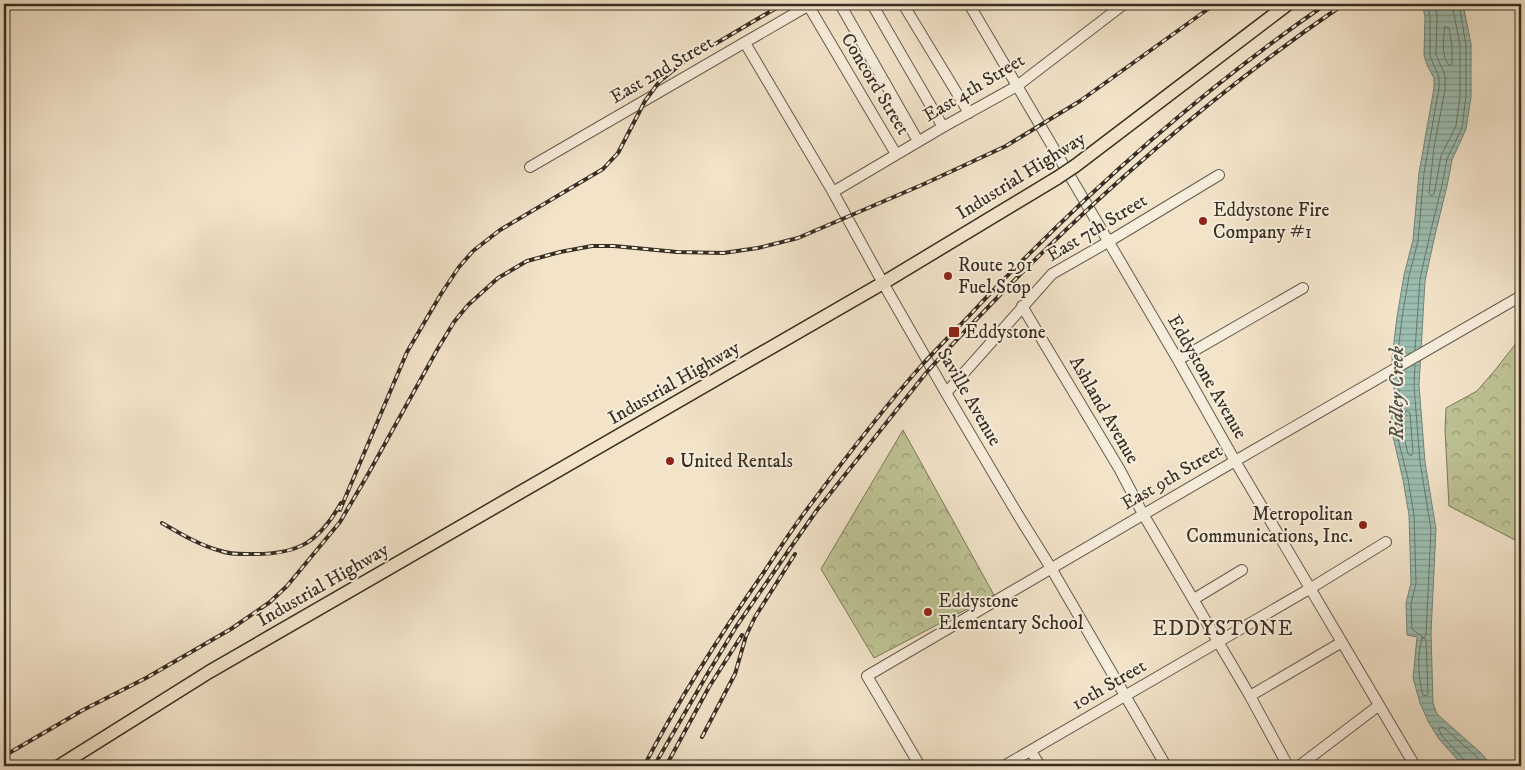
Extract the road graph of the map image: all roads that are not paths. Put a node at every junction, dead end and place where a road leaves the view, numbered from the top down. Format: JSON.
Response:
{"nodes":[{"id":1,"x":840,"y":4,"type":"edge"},
{"id":2,"x":872,"y":4,"type":"edge"},
{"id":3,"x":904,"y":4,"type":"edge"},
{"id":4,"x":969,"y":4,"type":"edge"},
{"id":5,"x":1124,"y":4,"type":"edge"},
{"id":6,"x":1288,"y":4,"type":"edge"},
{"id":7,"x":810,"y":5,"type":"edge"},
{"id":8,"x":745,"y":43,"type":"junction"},
{"id":9,"x":1017,"y":86,"type":"junction"},
{"id":10,"x":969,"y":113,"type":"junction"},
{"id":11,"x":943,"y":127,"type":"junction"},
{"id":12,"x":918,"y":141,"type":"junction"},
{"id":13,"x":896,"y":154,"type":"junction"},
{"id":14,"x":530,"y":167,"type":"dead end"},
{"id":15,"x":1219,"y":176,"type":"dead end"},
{"id":16,"x":834,"y":192,"type":"junction"},
{"id":17,"x":1108,"y":242,"type":"junction"},
{"id":18,"x":883,"y":283,"type":"junction"},
{"id":19,"x":1303,"y":288,"type":"dead end"},
{"id":20,"x":1521,"y":296,"type":"edge"},
{"id":21,"x":1022,"y":306,"type":"junction"},
{"id":22,"x":1178,"y":360,"type":"junction"},
{"id":23,"x":946,"y":393,"type":"junction"},
{"id":24,"x":1235,"y":461,"type":"junction"},
{"id":25,"x":1143,"y":514,"type":"junction"},
{"id":26,"x":1386,"y":542,"type":"dead end"},
{"id":27,"x":1051,"y":568,"type":"junction"},
{"id":28,"x":1242,"y":570,"type":"dead end"},
{"id":29,"x":1311,"y":588,"type":"junction"},
{"id":30,"x":1194,"y":599,"type":"junction"},
{"id":31,"x":1218,"y":642,"type":"junction"},
{"id":32,"x":1342,"y":642,"type":"junction"},
{"id":33,"x":1125,"y":696,"type":"junction"},
{"id":34,"x":1250,"y":696,"type":"junction"},
{"id":35,"x":1378,"y":706,"type":"junction"},
{"id":36,"x":1031,"y":750,"type":"junction"},
{"id":37,"x":59,"y":766,"type":"edge"},
{"id":38,"x":920,"y":766,"type":"edge"},
{"id":39,"x":1004,"y":766,"type":"edge"},
{"id":40,"x":1040,"y":766,"type":"edge"},
{"id":41,"x":1166,"y":766,"type":"edge"},
{"id":42,"x":1288,"y":766,"type":"edge"},
{"id":43,"x":1298,"y":766,"type":"edge"},
{"id":44,"x":1415,"y":766,"type":"edge"}],
"edges":[{"from":1,"to":12,"type":"street"},
{"from":2,"to":11,"type":"street"},
{"from":3,"to":10,"type":"street"},
{"from":4,"to":9,"type":"street","name":"Eddystone Avenue"},
{"from":5,"to":9,"type":"street","name":"East 4th Street"},
{"from":6,"to":18,"type":"main road","name":"Industrial Highway","bridge":true},
{"from":7,"to":8,"type":"street","name":"East 2nd Street"},
{"from":7,"to":13,"type":"street","name":"Concord Street"},
{"from":8,"to":14,"type":"street","name":"East 2nd Street"},
{"from":8,"to":16,"type":"street","name":"Saville Avenue"},
{"from":9,"to":10,"type":"street","name":"East 4th Street"},
{"from":9,"to":17,"type":"street","name":"Eddystone Avenue"},
{"from":10,"to":11,"type":"street","name":"East 4th Street"},
{"from":11,"to":12,"type":"street","name":"East 4th Street"},
{"from":12,"to":13,"type":"street","name":"East 4th Street"},
{"from":13,"to":16,"type":"street","name":"East 4th Street"},
{"from":15,"to":17,"type":"street","name":"East 7th Street"},
{"from":16,"to":18,"type":"street","name":"Saville Avenue"},
{"from":17,"to":21,"type":"street","name":"East 7th Street"},
{"from":17,"to":22,"type":"street","name":"Eddystone Avenue"},
{"from":18,"to":23,"type":"street","name":"Saville Avenue"},
{"from":18,"to":37,"type":"main road","name":"Industrial Highway"},
{"from":19,"to":22,"type":"street"},
{"from":20,"to":24,"type":"street","name":"East 9th Street"},
{"from":21,"to":23,"type":"street","name":"East 7th Street"},
{"from":21,"to":25,"type":"street","name":"Ashland Avenue"},
{"from":22,"to":24,"type":"street","name":"Eddystone Avenue"},
{"from":23,"to":27,"type":"street","name":"Saville Avenue"},
{"from":24,"to":25,"type":"street","name":"East 9th Street"},
{"from":24,"to":29,"type":"street","name":"Eddystone Avenue"},
{"from":25,"to":27,"type":"street","name":"East 9th Street"},
{"from":25,"to":30,"type":"street","name":"Ashland Avenue"},
{"from":26,"to":29,"type":"street","name":"10th Street"},
{"from":27,"to":33,"type":"street","name":"Saville Avenue"},
{"from":27,"to":38,"type":"street","name":"East 9th Street"},
{"from":28,"to":30,"type":"street"},
{"from":29,"to":31,"type":"street","name":"10th Street"},
{"from":29,"to":32,"type":"street","name":"Eddystone Avenue"},
{"from":30,"to":31,"type":"street","name":"Ashland Avenue"},
{"from":31,"to":33,"type":"street","name":"10th Street"},
{"from":31,"to":34,"type":"street","name":"Ashland Avenue"},
{"from":32,"to":34,"type":"street"},
{"from":32,"to":35,"type":"street","name":"Eddystone Avenue"},
{"from":33,"to":36,"type":"street","name":"10th Street"},
{"from":33,"to":41,"type":"street","name":"Saville Avenue"},
{"from":34,"to":42,"type":"street","name":"Ashland Avenue"},
{"from":35,"to":43,"type":"street"},
{"from":35,"to":44,"type":"street","name":"Eddystone Avenue"},
{"from":36,"to":39,"type":"street","name":"10th Street"},
{"from":36,"to":40,"type":"street"}]}
